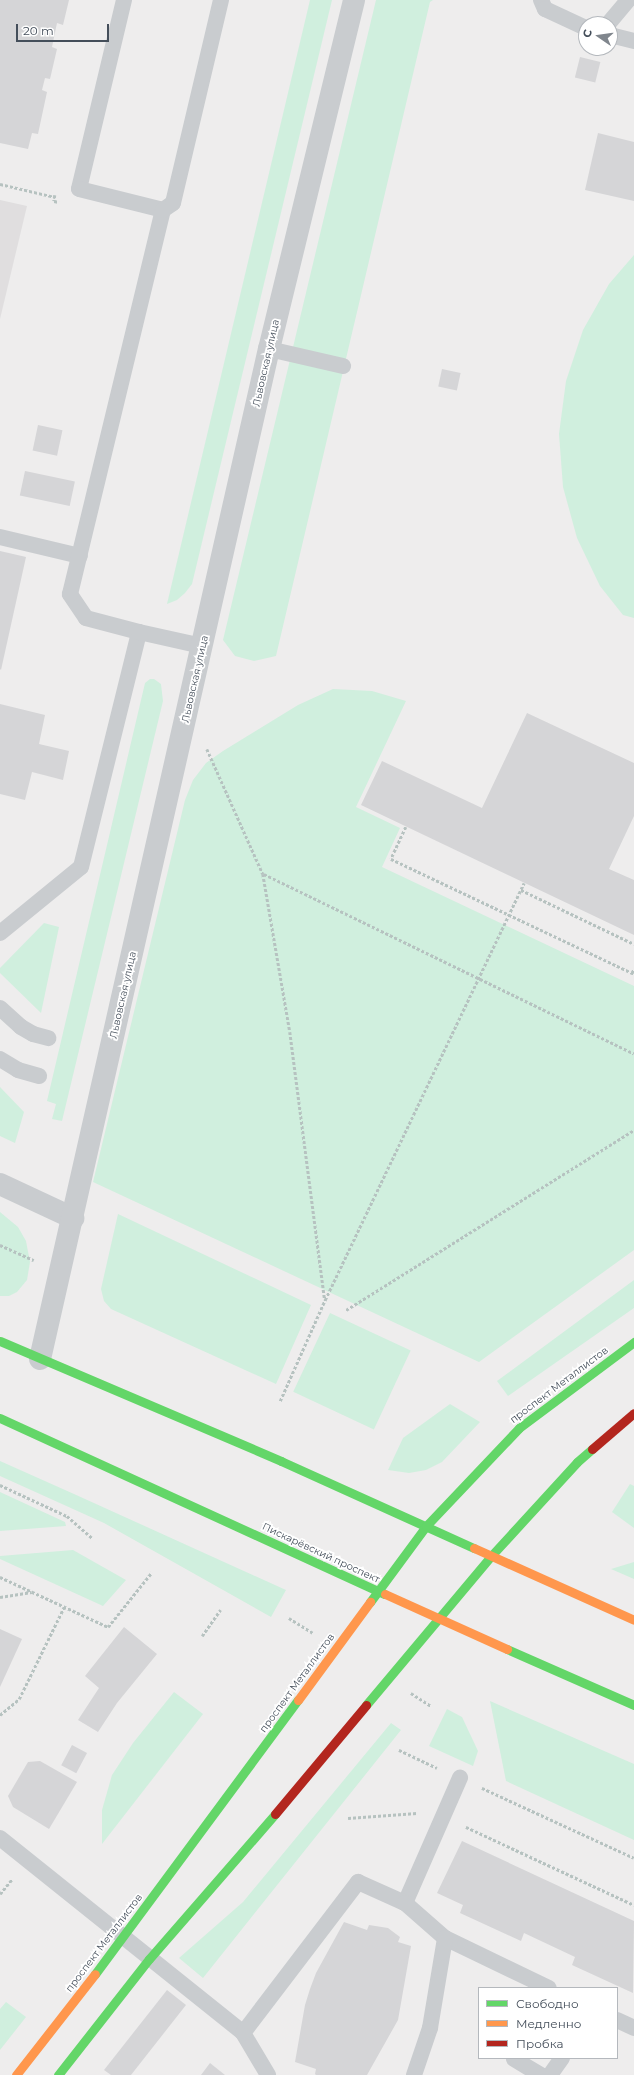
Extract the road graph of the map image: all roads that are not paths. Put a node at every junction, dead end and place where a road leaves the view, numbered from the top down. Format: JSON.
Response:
{"nodes":[{"id":1,"x":124,"y":0,"type":"edge"},
{"id":2,"x":221,"y":0,"type":"edge"},
{"id":3,"x":354,"y":0,"type":"edge"},
{"id":4,"x":541,"y":0,"type":"edge"},
{"id":5,"x":628,"y":0,"type":"edge"},
{"id":6,"x":615,"y":16,"type":"edge"},
{"id":7,"x":578,"y":24,"type":"edge"},
{"id":8,"x":618,"y":37,"type":"edge"},
{"id":9,"x":634,"y":41,"type":"edge"},
{"id":10,"x":162,"y":210,"type":"junction"},
{"id":11,"x":269,"y":349,"type":"junction"},
{"id":12,"x":343,"y":366,"type":"dead end"},
{"id":13,"x":0,"y":537,"type":"edge"},
{"id":14,"x":80,"y":556,"type":"junction"},
{"id":15,"x":139,"y":632,"type":"junction"},
{"id":16,"x":202,"y":646,"type":"junction"},
{"id":17,"x":0,"y":933,"type":"edge"},
{"id":18,"x":0,"y":1008,"type":"edge"},
{"id":19,"x":48,"y":1038,"type":"dead end"},
{"id":20,"x":0,"y":1059,"type":"edge"},
{"id":21,"x":39,"y":1076,"type":"dead end"},
{"id":22,"x":0,"y":1184,"type":"edge"},
{"id":23,"x":73,"y":1218,"type":"junction"},
{"id":24,"x":0,"y":1340,"type":"edge"},
{"id":25,"x":634,"y":1342,"type":"edge"},
{"id":26,"x":40,"y":1359,"type":"junction"},
{"id":27,"x":634,"y":1412,"type":"edge"},
{"id":28,"x":0,"y":1418,"type":"edge"},
{"id":29,"x":10,"y":1427,"type":"edge"},
{"id":30,"x":426,"y":1526,"type":"junction"},
{"id":31,"x":491,"y":1556,"type":"junction"},
{"id":32,"x":378,"y":1591,"type":"junction"},
{"id":33,"x":439,"y":1620,"type":"junction"},
{"id":34,"x":634,"y":1620,"type":"edge"},
{"id":35,"x":634,"y":1705,"type":"edge"},
{"id":36,"x":460,"y":1778,"type":"road end"},
{"id":37,"x":0,"y":1838,"type":"edge"},
{"id":38,"x":405,"y":1903,"type":"junction"},
{"id":39,"x":123,"y":1938,"type":"junction"},
{"id":40,"x":445,"y":1938,"type":"junction"},
{"id":41,"x":149,"y":1959,"type":"junction"},
{"id":42,"x":547,"y":1987,"type":"edge"},
{"id":43,"x":618,"y":2020,"type":"edge"},
{"id":44,"x":634,"y":2028,"type":"edge"},
{"id":45,"x":243,"y":2033,"type":"junction"},
{"id":46,"x":514,"y":2059,"type":"edge"},
{"id":47,"x":561,"y":2059,"type":"edge"},
{"id":48,"x":16,"y":2075,"type":"edge"},
{"id":49,"x":58,"y":2075,"type":"edge"},
{"id":50,"x":268,"y":2075,"type":"edge"},
{"id":51,"x":414,"y":2075,"type":"edge"},
{"id":52,"x":541,"y":2075,"type":"edge"},
{"id":53,"x":550,"y":2075,"type":"edge"}],
"edges":[{"from":1,"to":10,"type":"lane"},
{"from":2,"to":10,"type":"lane"},
{"from":3,"to":11,"type":"street","name":"Львовская улица"},
{"from":4,"to":7,"type":"lane"},
{"from":5,"to":6,"type":"lane"},
{"from":8,"to":9,"type":"lane"},
{"from":10,"to":14,"type":"lane"},
{"from":11,"to":12,"type":"lane"},
{"from":11,"to":16,"type":"street","name":"Львовская улица"},
{"from":13,"to":14,"type":"lane"},
{"from":14,"to":15,"type":"lane"},
{"from":15,"to":16,"type":"lane"},
{"from":15,"to":17,"type":"lane"},
{"from":16,"to":23,"type":"street","name":"Львовская улица"},
{"from":18,"to":19,"type":"lane"},
{"from":20,"to":21,"type":"lane"},
{"from":22,"to":23,"type":"street"},
{"from":23,"to":26,"type":"street","name":"Львовская улица"},
{"from":24,"to":26,"type":"street"},
{"from":25,"to":30,"type":"street","name":"проспект Металлистов"},
{"from":26,"to":30,"type":"street"},
{"from":27,"to":31,"type":"street"},
{"from":28,"to":29,"type":"street","name":"Пискарёвский проспект"},
{"from":29,"to":32,"type":"street","name":"Пискарёвский проспект"},
{"from":30,"to":31,"type":"street"},
{"from":30,"to":32,"type":"street","name":"проспект Металлистов"},
{"from":31,"to":33,"type":"street"},
{"from":31,"to":34,"type":"street"},
{"from":32,"to":33,"type":"street","name":"Пискарёвский проспект"},
{"from":32,"to":39,"type":"street","name":"проспект Металлистов"},
{"from":33,"to":35,"type":"street","name":"Пискарёвский проспект"},
{"from":33,"to":41,"type":"street"},
{"from":36,"to":38,"type":"lane"},
{"from":37,"to":39,"type":"lane"},
{"from":38,"to":40,"type":"lane"},
{"from":38,"to":45,"type":"lane"},
{"from":39,"to":41,"type":"lane"},
{"from":39,"to":48,"type":"street","name":"проспект Металлистов"},
{"from":40,"to":42,"type":"lane"},
{"from":40,"to":51,"type":"lane"},
{"from":41,"to":45,"type":"lane"},
{"from":41,"to":49,"type":"street"},
{"from":43,"to":44,"type":"lane"},
{"from":45,"to":50,"type":"lane"},
{"from":46,"to":52,"type":"lane"},
{"from":47,"to":53,"type":"lane"}]}
